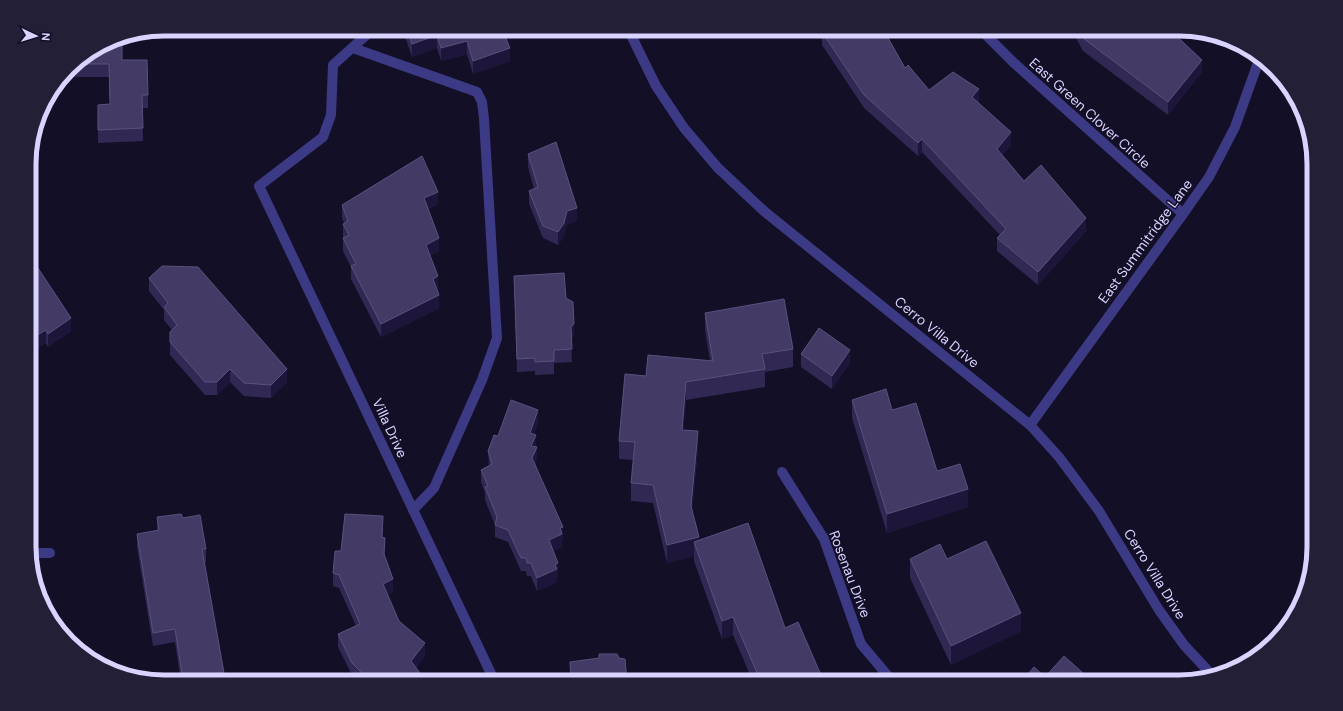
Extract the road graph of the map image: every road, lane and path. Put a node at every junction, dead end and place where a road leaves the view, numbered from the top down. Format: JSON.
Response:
{"nodes":[{"id":1,"x":366,"y":36,"type":"edge"},
{"id":2,"x":631,"y":36,"type":"edge"},
{"id":3,"x":986,"y":36,"type":"edge"},
{"id":4,"x":353,"y":48,"type":"junction"},
{"id":5,"x":1258,"y":64,"type":"edge"},
{"id":6,"x":1183,"y":214,"type":"junction"},
{"id":7,"x":1030,"y":425,"type":"junction"},
{"id":8,"x":782,"y":472,"type":"dead end"},
{"id":9,"x":413,"y":510,"type":"junction"},
{"id":10,"x":50,"y":553,"type":"dead end"},
{"id":11,"x":36,"y":554,"type":"edge"},
{"id":12,"x":1209,"y":672,"type":"edge"},
{"id":13,"x":492,"y":675,"type":"edge"},
{"id":14,"x":887,"y":675,"type":"edge"}],
"edges":[{"from":1,"to":4,"type":"street"},
{"from":2,"to":7,"type":"street","name":"Cerro Villa Drive"},
{"from":3,"to":6,"type":"street","name":"East Green Clover Circle"},
{"from":4,"to":9,"type":"street","name":"Villa Drive"},
{"from":4,"to":9,"type":"street"},
{"from":5,"to":6,"type":"street","name":"East Summitridge Lane"},
{"from":6,"to":7,"type":"street","name":"East Summitridge Lane"},
{"from":7,"to":12,"type":"street","name":"Cerro Villa Drive"},
{"from":8,"to":14,"type":"street","name":"Rosenau Drive"},
{"from":9,"to":13,"type":"street","name":"Villa Drive"},
{"from":10,"to":11,"type":"street"}]}
